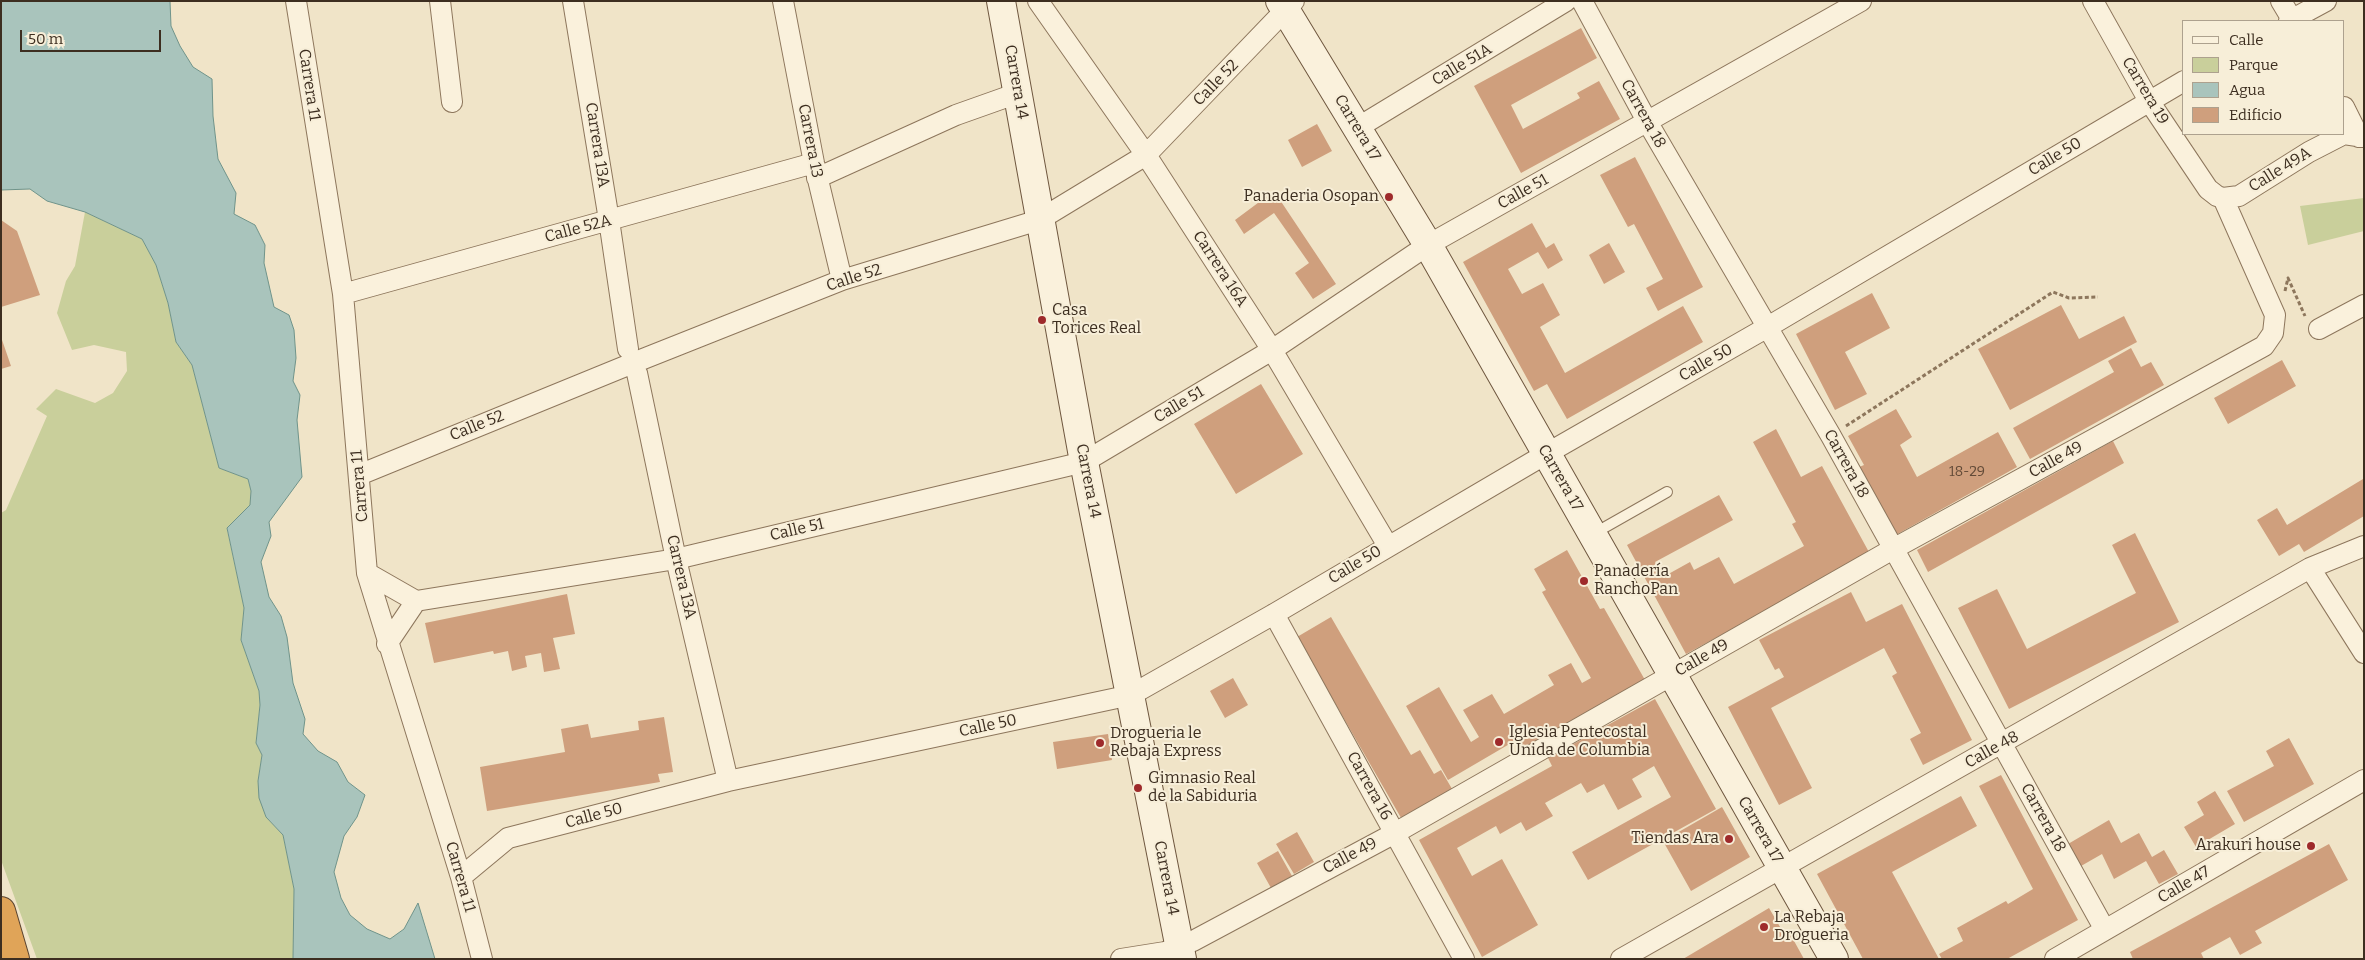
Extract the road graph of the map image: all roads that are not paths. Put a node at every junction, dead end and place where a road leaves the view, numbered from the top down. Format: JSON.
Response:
{"nodes":[{"id":1,"x":296,"y":1,"type":"edge"},
{"id":2,"x":440,"y":1,"type":"edge"},
{"id":3,"x":573,"y":1,"type":"edge"},
{"id":4,"x":783,"y":1,"type":"edge"},
{"id":5,"x":1001,"y":1,"type":"edge"},
{"id":6,"x":1038,"y":1,"type":"edge"},
{"id":7,"x":1566,"y":1,"type":"edge"},
{"id":8,"x":1582,"y":1,"type":"edge"},
{"id":9,"x":1861,"y":1,"type":"edge"},
{"id":10,"x":2093,"y":1,"type":"edge"},
{"id":11,"x":2281,"y":1,"type":"edge"},
{"id":12,"x":2326,"y":1,"type":"edge"},
{"id":13,"x":1287,"y":4,"type":"edge"},
{"id":14,"x":1836,"y":8,"type":"edge"},
{"id":15,"x":2291,"y":20,"type":"edge"},
{"id":16,"x":2294,"y":20,"type":"edge"},
{"id":17,"x":2182,"y":82,"type":"edge"},
{"id":18,"x":1018,"y":93,"type":"junction"},
{"id":19,"x":2149,"y":101,"type":"junction"},
{"id":20,"x":452,"y":102,"type":"dead end"},
{"id":21,"x":2345,"y":109,"type":"edge"},
{"id":22,"x":1648,"y":123,"type":"junction"},
{"id":23,"x":1357,"y":128,"type":"junction"},
{"id":24,"x":2345,"y":134,"type":"edge"},
{"id":25,"x":2342,"y":135,"type":"edge"},
{"id":26,"x":2362,"y":137,"type":"edge"},
{"id":27,"x":1146,"y":155,"type":"junction"},
{"id":28,"x":816,"y":171,"type":"junction"},
{"id":29,"x":2223,"y":198,"type":"junction"},
{"id":30,"x":610,"y":220,"type":"junction"},
{"id":31,"x":1039,"y":220,"type":"junction"},
{"id":32,"x":1428,"y":245,"type":"junction"},
{"id":33,"x":842,"y":280,"type":"junction"},
{"id":34,"x":343,"y":294,"type":"junction"},
{"id":35,"x":2364,"y":304,"type":"edge"},
{"id":36,"x":1766,"y":328,"type":"junction"},
{"id":37,"x":2319,"y":329,"type":"road end"},
{"id":38,"x":628,"y":349,"type":"dead end"},
{"id":39,"x":1272,"y":350,"type":"junction"},
{"id":40,"x":636,"y":373,"type":"dead end"},
{"id":41,"x":1546,"y":454,"type":"junction"},
{"id":42,"x":1084,"y":462,"type":"junction"},
{"id":43,"x":359,"y":475,"type":"junction"},
{"id":44,"x":1667,"y":492,"type":"dead end"},
{"id":45,"x":1592,"y":534,"type":"junction"},
{"id":46,"x":1388,"y":546,"type":"junction"},
{"id":47,"x":2364,"y":546,"type":"edge"},
{"id":48,"x":1893,"y":549,"type":"junction"},
{"id":49,"x":676,"y":559,"type":"junction"},
{"id":50,"x":2310,"y":568,"type":"junction"},
{"id":51,"x":367,"y":573,"type":"junction"},
{"id":52,"x":416,"y":600,"type":"junction"},
{"id":53,"x":1274,"y":614,"type":"junction"},
{"id":54,"x":387,"y":644,"type":"junction"},
{"id":55,"x":2364,"y":653,"type":"edge"},
{"id":56,"x":1671,"y":675,"type":"junction"},
{"id":57,"x":1131,"y":695,"type":"junction"},
{"id":58,"x":2002,"y":745,"type":"junction"},
{"id":59,"x":2364,"y":780,"type":"edge"},
{"id":60,"x":728,"y":781,"type":"junction"},
{"id":61,"x":1395,"y":833,"type":"junction"},
{"id":62,"x":1781,"y":866,"type":"junction"},
{"id":63,"x":461,"y":877,"type":"junction"},
{"id":64,"x":1,"y":911,"type":"edge"},
{"id":65,"x":2105,"y":930,"type":"junction"},
{"id":66,"x":1181,"y":953,"type":"edge"},
{"id":67,"x":15,"y":959,"type":"edge"},
{"id":68,"x":482,"y":959,"type":"edge"},
{"id":69,"x":1121,"y":959,"type":"edge"},
{"id":70,"x":1464,"y":959,"type":"edge"},
{"id":71,"x":1621,"y":959,"type":"edge"},
{"id":72,"x":1834,"y":959,"type":"edge"},
{"id":73,"x":2055,"y":959,"type":"edge"}],
"edges":[{"from":1,"to":34,"type":"street","name":"Carrera 11"},
{"from":2,"to":20,"type":"street"},
{"from":3,"to":30,"type":"street","name":"Carrera 13A"},
{"from":4,"to":28,"type":"street","name":"Carrera 13"},
{"from":5,"to":18,"type":"main road","name":"Carrera 14"},
{"from":6,"to":27,"type":"street","name":"Carrera 16A"},
{"from":7,"to":23,"type":"street","name":"Calle 51A"},
{"from":8,"to":22,"type":"street","name":"Carrera 18"},
{"from":9,"to":14,"type":"street","name":"Calle 51"},
{"from":10,"to":19,"type":"street","name":"Carrera 19"},
{"from":11,"to":15,"type":"street"},
{"from":12,"to":16,"type":"street"},
{"from":13,"to":23,"type":"main road","name":"Carrera 17"},
{"from":13,"to":27,"type":"street","name":"Calle 52"},
{"from":14,"to":22,"type":"street","name":"Calle 51"},
{"from":17,"to":19,"type":"street","name":"Calle 50"},
{"from":18,"to":28,"type":"street","name":"Calle 52A"},
{"from":18,"to":31,"type":"main road","name":"Carrera 14"},
{"from":19,"to":29,"type":"street","name":"Carrera 19"},
{"from":19,"to":36,"type":"street","name":"Calle 50"},
{"from":21,"to":26,"type":"street"},
{"from":22,"to":32,"type":"street","name":"Calle 51"},
{"from":22,"to":36,"type":"street","name":"Carrera 18"},
{"from":23,"to":32,"type":"main road","name":"Carrera 17"},
{"from":24,"to":26,"type":"street","name":"Calle 49A"},
{"from":25,"to":29,"type":"street","name":"Calle 49A"},
{"from":27,"to":31,"type":"street","name":"Calle 52"},
{"from":27,"to":39,"type":"street","name":"Carrera 16A"},
{"from":28,"to":30,"type":"street","name":"Calle 52A"},
{"from":28,"to":33,"type":"street","name":"Carrera 13"},
{"from":29,"to":48,"type":"street","name":"Calle 49"},
{"from":30,"to":34,"type":"street","name":"Calle 52A"},
{"from":30,"to":38,"type":"street","name":"Carrera 13A"},
{"from":31,"to":33,"type":"street","name":"Calle 52"},
{"from":31,"to":42,"type":"main road","name":"Carrera 14"},
{"from":32,"to":39,"type":"street","name":"Calle 51"},
{"from":32,"to":41,"type":"main road","name":"Carrera 17"},
{"from":33,"to":43,"type":"street","name":"Calle 52"},
{"from":34,"to":43,"type":"street","name":"Carrera 11"},
{"from":35,"to":37,"type":"street"},
{"from":36,"to":41,"type":"street","name":"Calle 50"},
{"from":36,"to":48,"type":"street","name":"Carrera 18"},
{"from":39,"to":42,"type":"street","name":"Calle 51"},
{"from":39,"to":46,"type":"street","name":"Carrera 16A"},
{"from":40,"to":49,"type":"street","name":"Carrera 13A"},
{"from":41,"to":45,"type":"main road","name":"Carrera 17"},
{"from":41,"to":46,"type":"street","name":"Calle 50"},
{"from":42,"to":49,"type":"street","name":"Calle 51"},
{"from":42,"to":57,"type":"main road","name":"Carrera 14"},
{"from":43,"to":51,"type":"street","name":"Carrera 11"},
{"from":44,"to":45,"type":"lane"},
{"from":45,"to":56,"type":"main road","name":"Carrera 17"},
{"from":46,"to":53,"type":"street","name":"Calle 50"},
{"from":47,"to":50,"type":"street","name":"Calle 48"},
{"from":48,"to":56,"type":"street","name":"Calle 49"},
{"from":48,"to":58,"type":"street","name":"Carrera 18"},
{"from":49,"to":52,"type":"street","name":"Calle 51"},
{"from":49,"to":60,"type":"street","name":"Carrera 13A"},
{"from":50,"to":55,"type":"street"},
{"from":50,"to":58,"type":"street","name":"Calle 48"},
{"from":51,"to":52,"type":"street"},
{"from":51,"to":54,"type":"street","name":"Carrera 11"},
{"from":52,"to":54,"type":"street"},
{"from":53,"to":57,"type":"street","name":"Calle 50"},
{"from":53,"to":61,"type":"street","name":"Carrera 16"},
{"from":54,"to":63,"type":"street","name":"Carrera 11"},
{"from":56,"to":61,"type":"street","name":"Calle 49"},
{"from":56,"to":62,"type":"main road","name":"Carrera 17"},
{"from":57,"to":60,"type":"street","name":"Calle 50"},
{"from":57,"to":66,"type":"main road","name":"Carrera 14"},
{"from":58,"to":62,"type":"street","name":"Calle 48"},
{"from":58,"to":65,"type":"street","name":"Carrera 18"},
{"from":59,"to":65,"type":"street","name":"Calle 47"},
{"from":60,"to":63,"type":"street","name":"Calle 50"},
{"from":61,"to":66,"type":"street","name":"Calle 49"},
{"from":61,"to":70,"type":"street","name":"Carrera 16"},
{"from":62,"to":71,"type":"street","name":"Calle 48"},
{"from":62,"to":72,"type":"main road","name":"Carrera 17"},
{"from":63,"to":68,"type":"street","name":"Carrera 11"},
{"from":64,"to":67,"type":"highway"},
{"from":65,"to":73,"type":"street","name":"Calle 47"},
{"from":66,"to":69,"type":"street","name":"Calle 49"}]}
